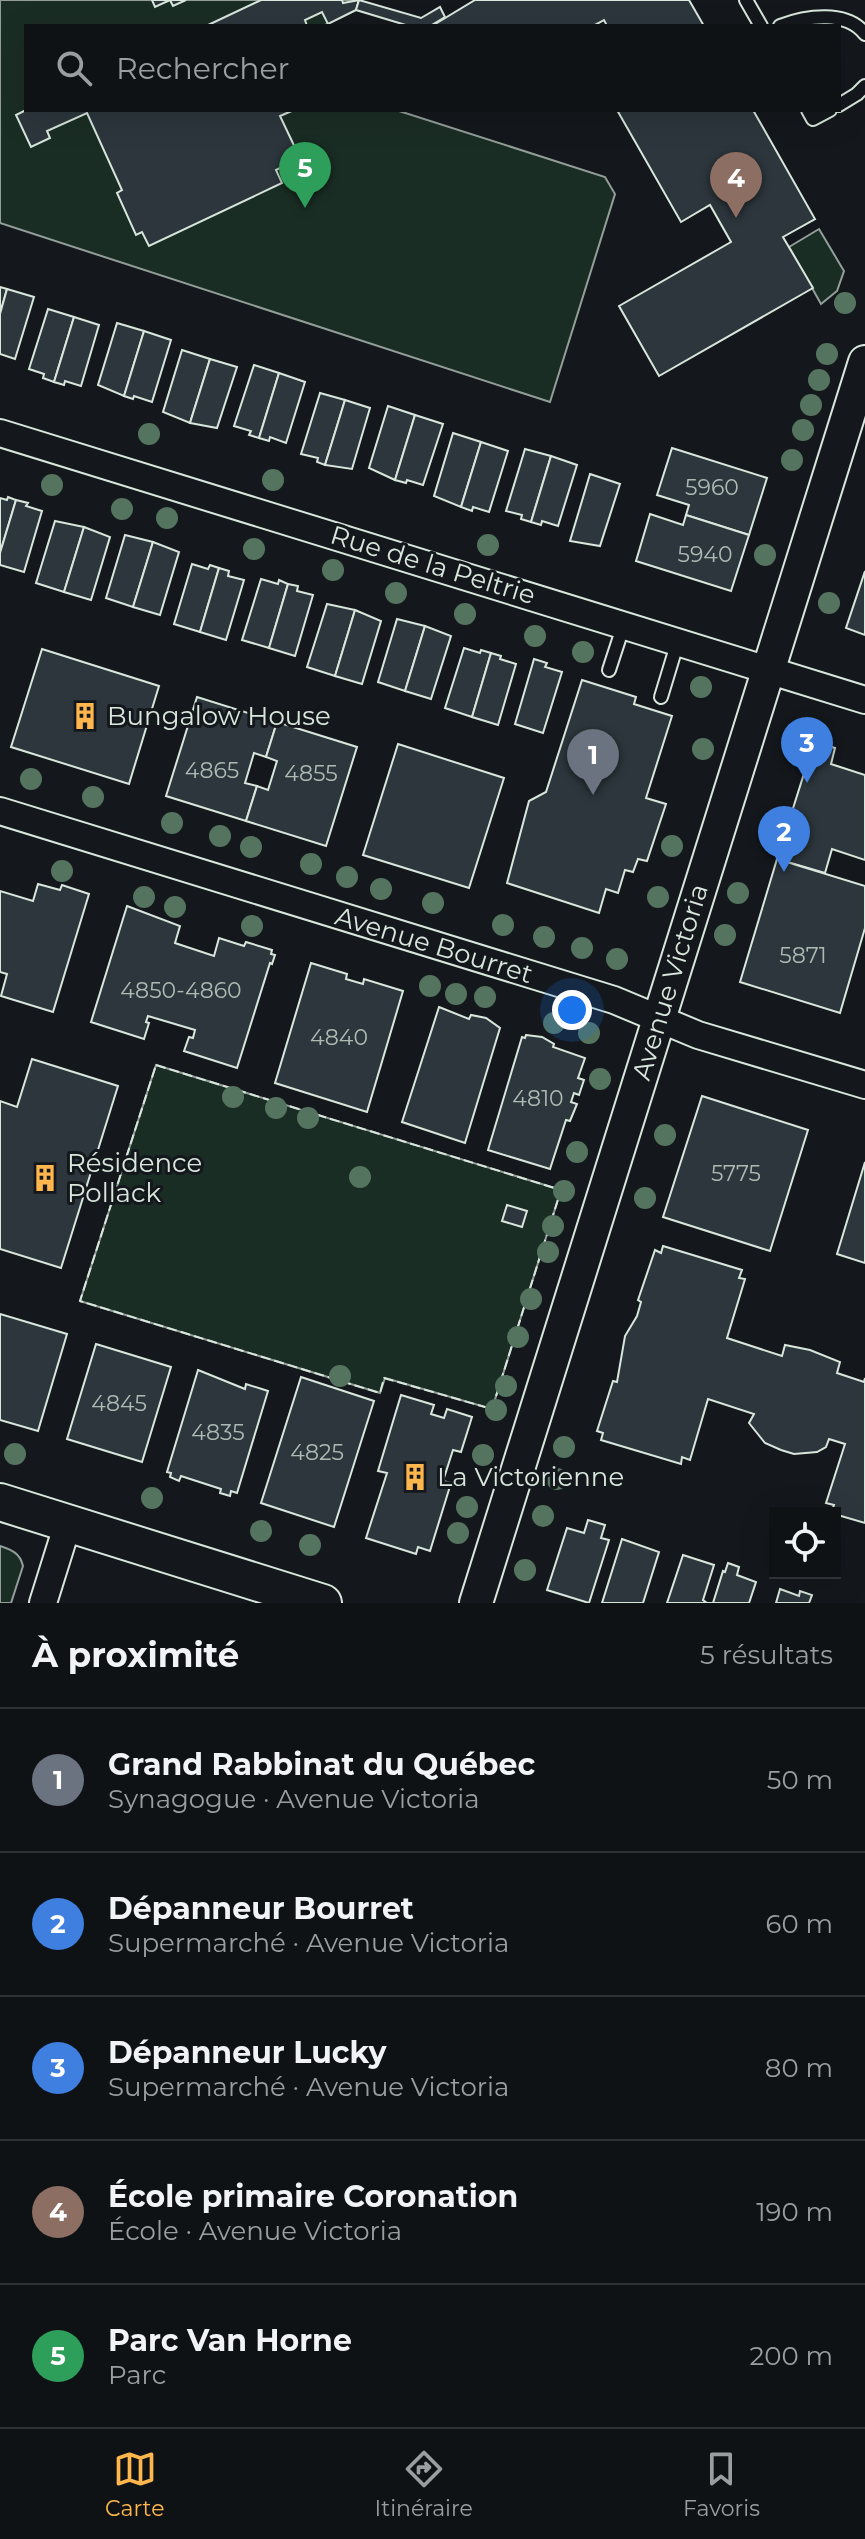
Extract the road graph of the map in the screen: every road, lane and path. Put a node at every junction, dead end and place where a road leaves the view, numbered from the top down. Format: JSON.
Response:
{"nodes":[{"id":1,"x":746,"y":0,"type":"edge"},
{"id":2,"x":760,"y":24,"type":"edge"},
{"id":3,"x":794,"y":24,"type":"edge"},
{"id":4,"x":865,"y":34,"type":"edge"},
{"id":5,"x":865,"y":86,"type":"edge"},
{"id":6,"x":841,"y":104,"type":"edge"},
{"id":7,"x":809,"y":112,"type":"edge"},
{"id":8,"x":826,"y":112,"type":"edge"},
{"id":9,"x":865,"y":362,"type":"edge"},
{"id":10,"x":0,"y":433,"type":"edge"},
{"id":11,"x":624,"y":624,"type":"junction"},
{"id":12,"x":678,"y":641,"type":"junction"},
{"id":13,"x":768,"y":669,"type":"junction"},
{"id":14,"x":609,"y":670,"type":"dead end"},
{"id":15,"x":661,"y":697,"type":"dead end"},
{"id":16,"x":865,"y":700,"type":"edge"},
{"id":17,"x":0,"y":811,"type":"edge"},
{"id":18,"x":658,"y":1019,"type":"junction"},
{"id":19,"x":865,"y":1085,"type":"edge"},
{"id":20,"x":0,"y":1502,"type":"edge"},
{"id":21,"x":68,"y":1523,"type":"junction"},
{"id":22,"x":43,"y":1603,"type":"edge"},
{"id":23,"x":323,"y":1603,"type":"edge"},
{"id":24,"x":476,"y":1603,"type":"edge"}],
"edges":[{"from":1,"to":2,"type":"lane"},
{"from":3,"to":4,"type":"lane"},
{"from":5,"to":6,"type":"lane"},
{"from":7,"to":8,"type":"lane"},
{"from":9,"to":13,"type":"street","name":"Avenue Victoria"},
{"from":10,"to":11,"type":"street","name":"Rue de la Peltrie"},
{"from":11,"to":12,"type":"street","name":"Rue de la Peltrie"},
{"from":11,"to":14,"type":"lane"},
{"from":12,"to":13,"type":"street","name":"Rue de la Peltrie"},
{"from":12,"to":15,"type":"lane"},
{"from":13,"to":16,"type":"street","name":"Rue de la Peltrie"},
{"from":13,"to":18,"type":"street","name":"Avenue Victoria"},
{"from":17,"to":18,"type":"street","name":"Avenue Bourret"},
{"from":18,"to":19,"type":"street","name":"Avenue Bourret"},
{"from":18,"to":24,"type":"street","name":"Avenue Victoria"},
{"from":20,"to":21,"type":"main road"},
{"from":21,"to":22,"type":"street"},
{"from":21,"to":23,"type":"main road"}]}
